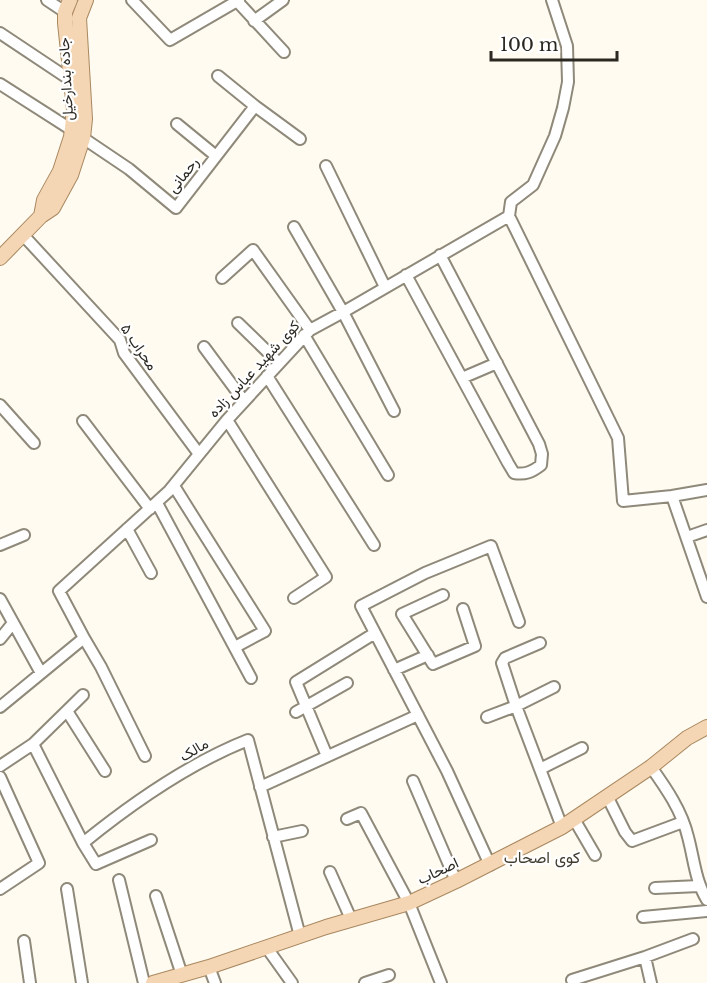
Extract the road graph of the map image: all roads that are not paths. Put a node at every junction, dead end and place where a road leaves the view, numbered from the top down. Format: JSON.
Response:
{"nodes":[{"id":1,"x":47,"y":0,"type":"edge"},
{"id":2,"x":86,"y":0,"type":"edge"},
{"id":3,"x":282,"y":0,"type":"edge"},
{"id":4,"x":552,"y":0,"type":"edge"},
{"id":5,"x":137,"y":1,"type":"edge"},
{"id":6,"x":237,"y":1,"type":"edge"},
{"id":7,"x":67,"y":6,"type":"edge"},
{"id":8,"x":254,"y":21,"type":"junction"},
{"id":9,"x":0,"y":33,"type":"edge"},
{"id":10,"x":284,"y":52,"type":"dead end"},
{"id":11,"x":218,"y":76,"type":"dead end"},
{"id":12,"x":69,"y":80,"type":"junction"},
{"id":13,"x":0,"y":84,"type":"edge"},
{"id":14,"x":255,"y":106,"type":"junction"},
{"id":15,"x":177,"y":124,"type":"dead end"},
{"id":16,"x":78,"y":134,"type":"junction"},
{"id":17,"x":300,"y":139,"type":"dead end"},
{"id":18,"x":216,"y":156,"type":"junction"},
{"id":19,"x":326,"y":166,"type":"dead end"},
{"id":20,"x":509,"y":216,"type":"junction"},
{"id":21,"x":294,"y":227,"type":"dead end"},
{"id":22,"x":23,"y":236,"type":"junction"},
{"id":23,"x":440,"y":255,"type":"junction"},
{"id":24,"x":0,"y":258,"type":"edge"},
{"id":25,"x":405,"y":275,"type":"junction"},
{"id":26,"x":222,"y":278,"type":"dead end"},
{"id":27,"x":385,"y":287,"type":"junction"},
{"id":28,"x":343,"y":312,"type":"junction"},
{"id":29,"x":238,"y":322,"type":"dead end"},
{"id":30,"x":307,"y":332,"type":"junction"},
{"id":31,"x":204,"y":347,"type":"dead end"},
{"id":32,"x":279,"y":363,"type":"junction"},
{"id":33,"x":497,"y":363,"type":"junction"},
{"id":34,"x":267,"y":376,"type":"junction"},
{"id":35,"x":462,"y":378,"type":"junction"},
{"id":36,"x":244,"y":401,"type":"junction"},
{"id":37,"x":0,"y":405,"type":"edge"},
{"id":38,"x":393,"y":411,"type":"dead end"},
{"id":39,"x":226,"y":420,"type":"junction"},
{"id":40,"x":83,"y":421,"type":"dead end"},
{"id":41,"x":34,"y":443,"type":"dead end"},
{"id":42,"x":199,"y":454,"type":"junction"},
{"id":43,"x":388,"y":475,"type":"dead end"},
{"id":44,"x":174,"y":486,"type":"junction"},
{"id":45,"x":707,"y":490,"type":"edge"},
{"id":46,"x":672,"y":496,"type":"junction"},
{"id":47,"x":153,"y":506,"type":"junction"},
{"id":48,"x":128,"y":529,"type":"junction"},
{"id":49,"x":707,"y":530,"type":"edge"},
{"id":50,"x":24,"y":535,"type":"dead end"},
{"id":51,"x":687,"y":537,"type":"junction"},
{"id":52,"x":0,"y":545,"type":"edge"},
{"id":53,"x":374,"y":545,"type":"dead end"},
{"id":54,"x":152,"y":573,"type":"dead end"},
{"id":55,"x":443,"y":595,"type":"dead end"},
{"id":56,"x":707,"y":597,"type":"edge"},
{"id":57,"x":294,"y":598,"type":"dead end"},
{"id":58,"x":0,"y":599,"type":"edge"},
{"id":59,"x":463,"y":609,"type":"dead end"},
{"id":60,"x":519,"y":622,"type":"dead end"},
{"id":61,"x":13,"y":623,"type":"junction"},
{"id":62,"x":375,"y":633,"type":"junction"},
{"id":63,"x":84,"y":638,"type":"junction"},
{"id":64,"x":0,"y":639,"type":"edge"},
{"id":65,"x":540,"y":643,"type":"dead end"},
{"id":66,"x":235,"y":647,"type":"junction"},
{"id":67,"x":428,"y":655,"type":"junction"},
{"id":68,"x":394,"y":670,"type":"junction"},
{"id":69,"x":41,"y":673,"type":"junction"},
{"id":70,"x":251,"y":678,"type":"dead end"},
{"id":71,"x":347,"y":683,"type":"dead end"},
{"id":72,"x":554,"y":687,"type":"dead end"},
{"id":73,"x":83,"y":695,"type":"dead end"},
{"id":74,"x":308,"y":706,"type":"junction"},
{"id":75,"x":516,"y":706,"type":"junction"},
{"id":76,"x":0,"y":707,"type":"edge"},
{"id":77,"x":67,"y":711,"type":"junction"},
{"id":78,"x":296,"y":712,"type":"dead end"},
{"id":79,"x":418,"y":715,"type":"junction"},
{"id":80,"x":487,"y":717,"type":"dead end"},
{"id":81,"x":707,"y":727,"type":"edge"},
{"id":82,"x":33,"y":744,"type":"junction"},
{"id":83,"x":582,"y":748,"type":"dead end"},
{"id":84,"x":145,"y":756,"type":"dead end"},
{"id":85,"x":327,"y":756,"type":"junction"},
{"id":86,"x":0,"y":766,"type":"edge"},
{"id":87,"x":651,"y":767,"type":"junction"},
{"id":88,"x":540,"y":769,"type":"junction"},
{"id":89,"x":105,"y":771,"type":"dead end"},
{"id":90,"x":0,"y":777,"type":"edge"},
{"id":91,"x":412,"y":781,"type":"dead end"},
{"id":92,"x":260,"y":787,"type":"junction"},
{"id":93,"x":607,"y":796,"type":"junction"},
{"id":94,"x":346,"y":819,"type":"dead end"},
{"id":95,"x":683,"y":822,"type":"junction"},
{"id":96,"x":568,"y":823,"type":"junction"},
{"id":97,"x":302,"y":831,"type":"dead end"},
{"id":98,"x":273,"y":837,"type":"junction"},
{"id":99,"x":151,"y":840,"type":"dead end"},
{"id":100,"x":83,"y":843,"type":"junction"},
{"id":101,"x":595,"y":855,"type":"dead end"},
{"id":102,"x":490,"y":865,"type":"junction"},
{"id":103,"x":330,"y":872,"type":"dead end"},
{"id":104,"x":119,"y":880,"type":"dead end"},
{"id":105,"x":456,"y":881,"type":"junction"},
{"id":106,"x":699,"y":886,"type":"junction"},
{"id":107,"x":655,"y":888,"type":"dead end"},
{"id":108,"x":0,"y":889,"type":"edge"},
{"id":109,"x":67,"y":889,"type":"dead end"},
{"id":110,"x":156,"y":896,"type":"dead end"},
{"id":111,"x":707,"y":900,"type":"edge"},
{"id":112,"x":409,"y":903,"type":"junction"},
{"id":113,"x":707,"y":911,"type":"edge"},
{"id":114,"x":643,"y":917,"type":"dead end"},
{"id":115,"x":351,"y":920,"type":"junction"},
{"id":116,"x":300,"y":936,"type":"junction"},
{"id":117,"x":693,"y":939,"type":"dead end"},
{"id":118,"x":24,"y":941,"type":"dead end"},
{"id":119,"x":267,"y":948,"type":"junction"},
{"id":120,"x":645,"y":957,"type":"junction"},
{"id":121,"x":210,"y":967,"type":"junction"},
{"id":122,"x":182,"y":975,"type":"junction"},
{"id":123,"x":389,"y":975,"type":"dead end"},
{"id":124,"x":572,"y":980,"type":"dead end"},
{"id":125,"x":30,"y":983,"type":"edge"},
{"id":126,"x":82,"y":983,"type":"edge"},
{"id":127,"x":144,"y":983,"type":"edge"},
{"id":128,"x":153,"y":983,"type":"edge"},
{"id":129,"x":215,"y":983,"type":"edge"},
{"id":130,"x":292,"y":983,"type":"edge"},
{"id":131,"x":365,"y":983,"type":"edge"},
{"id":132,"x":441,"y":983,"type":"edge"},
{"id":133,"x":651,"y":983,"type":"edge"}],
"edges":[{"from":1,"to":7,"type":"street"},
{"from":2,"to":16,"type":"main road","name":"جاده بندارخیل"},
{"from":3,"to":8,"type":"street"},
{"from":4,"to":20,"type":"street"},
{"from":5,"to":6,"type":"street"},
{"from":6,"to":8,"type":"street"},
{"from":7,"to":12,"type":"main road","name":"جاده بندارخیل"},
{"from":8,"to":10,"type":"street"},
{"from":9,"to":12,"type":"street"},
{"from":11,"to":14,"type":"street"},
{"from":12,"to":16,"type":"main road","name":"جاده بندارخیل"},
{"from":13,"to":16,"type":"street"},
{"from":14,"to":17,"type":"street"},
{"from":14,"to":18,"type":"street","name":"رحمانی"},
{"from":15,"to":18,"type":"street"},
{"from":16,"to":18,"type":"street","name":"رحمانی"},
{"from":16,"to":22,"type":"main road","name":"جاده بندارخیل"},
{"from":19,"to":27,"type":"street"},
{"from":20,"to":23,"type":"street","name":"کوی شهید عباس زاده"},
{"from":20,"to":46,"type":"street"},
{"from":21,"to":28,"type":"street"},
{"from":22,"to":24,"type":"main road","name":"جاده بندارخیل"},
{"from":22,"to":42,"type":"street","name":"محراب ۵"},
{"from":23,"to":25,"type":"street","name":"کوی شهید عباس زاده"},
{"from":23,"to":33,"type":"street"},
{"from":25,"to":27,"type":"street","name":"کوی شهید عباس زاده"},
{"from":25,"to":35,"type":"street"},
{"from":26,"to":30,"type":"street"},
{"from":27,"to":28,"type":"street","name":"کوی شهید عباس زاده"},
{"from":28,"to":30,"type":"street","name":"کوی شهید عباس زاده"},
{"from":28,"to":38,"type":"street"},
{"from":29,"to":32,"type":"street"},
{"from":30,"to":32,"type":"street","name":"کوی شهید عباس زاده"},
{"from":30,"to":43,"type":"street"},
{"from":31,"to":36,"type":"street"},
{"from":32,"to":34,"type":"street","name":"کوی شهید عباس زاده"},
{"from":33,"to":35,"type":"street"},
{"from":33,"to":35,"type":"street"},
{"from":34,"to":36,"type":"street","name":"کوی شهید عباس زاده"},
{"from":34,"to":53,"type":"street"},
{"from":36,"to":39,"type":"street","name":"کوی شهید عباس زاده"},
{"from":37,"to":41,"type":"street"},
{"from":39,"to":42,"type":"street","name":"کوی شهید عباس زاده"},
{"from":39,"to":57,"type":"street"},
{"from":40,"to":47,"type":"street"},
{"from":42,"to":44,"type":"street","name":"کوی شهید عباس زاده"},
{"from":44,"to":47,"type":"street","name":"کوی شهید عباس زاده"},
{"from":44,"to":66,"type":"street"},
{"from":45,"to":46,"type":"street"},
{"from":46,"to":51,"type":"street"},
{"from":47,"to":48,"type":"street","name":"کوی شهید عباس زاده"},
{"from":47,"to":66,"type":"street"},
{"from":48,"to":54,"type":"street"},
{"from":48,"to":63,"type":"street","name":"کوی شهید عباس زاده"},
{"from":49,"to":51,"type":"street"},
{"from":50,"to":52,"type":"street"},
{"from":51,"to":56,"type":"street"},
{"from":55,"to":67,"type":"street"},
{"from":58,"to":61,"type":"street"},
{"from":59,"to":67,"type":"street"},
{"from":60,"to":62,"type":"street"},
{"from":61,"to":64,"type":"street"},
{"from":61,"to":69,"type":"street"},
{"from":62,"to":68,"type":"street"},
{"from":62,"to":74,"type":"street"},
{"from":63,"to":69,"type":"street"},
{"from":63,"to":84,"type":"street"},
{"from":65,"to":75,"type":"street"},
{"from":66,"to":70,"type":"street"},
{"from":67,"to":68,"type":"street"},
{"from":68,"to":79,"type":"street"},
{"from":69,"to":76,"type":"street"},
{"from":71,"to":74,"type":"street"},
{"from":72,"to":75,"type":"street"},
{"from":73,"to":77,"type":"street"},
{"from":74,"to":78,"type":"street"},
{"from":74,"to":85,"type":"street"},
{"from":75,"to":80,"type":"street"},
{"from":75,"to":88,"type":"street"},
{"from":77,"to":82,"type":"street"},
{"from":77,"to":89,"type":"street"},
{"from":79,"to":85,"type":"street"},
{"from":79,"to":102,"type":"street"},
{"from":81,"to":87,"type":"main road","name":"اصحاب"},
{"from":82,"to":86,"type":"street"},
{"from":82,"to":100,"type":"street"},
{"from":83,"to":88,"type":"street"},
{"from":85,"to":92,"type":"street"},
{"from":87,"to":93,"type":"main road","name":"اصحاب"},
{"from":87,"to":95,"type":"street"},
{"from":88,"to":96,"type":"street"},
{"from":90,"to":108,"type":"street"},
{"from":91,"to":105,"type":"street"},
{"from":92,"to":98,"type":"street","name":"مالک"},
{"from":92,"to":100,"type":"street","name":"مالک"},
{"from":93,"to":95,"type":"street"},
{"from":93,"to":96,"type":"main road","name":"اصحاب"},
{"from":94,"to":112,"type":"street"},
{"from":95,"to":106,"type":"street"},
{"from":96,"to":101,"type":"street"},
{"from":96,"to":102,"type":"main road","name":"اصحاب"},
{"from":97,"to":98,"type":"street"},
{"from":98,"to":116,"type":"street","name":"مالک"},
{"from":99,"to":100,"type":"street"},
{"from":102,"to":105,"type":"main road","name":"اصحاب"},
{"from":103,"to":115,"type":"street"},
{"from":104,"to":127,"type":"street"},
{"from":105,"to":112,"type":"main road","name":"اصحاب"},
{"from":106,"to":107,"type":"street"},
{"from":106,"to":111,"type":"street"},
{"from":109,"to":126,"type":"street"},
{"from":110,"to":122,"type":"street"},
{"from":112,"to":115,"type":"main road","name":"اصحاب"},
{"from":112,"to":132,"type":"street"},
{"from":113,"to":114,"type":"street"},
{"from":115,"to":116,"type":"main road","name":"اصحاب"},
{"from":116,"to":119,"type":"main road","name":"اصحاب"},
{"from":117,"to":120,"type":"street"},
{"from":118,"to":125,"type":"street"},
{"from":119,"to":121,"type":"main road","name":"اصحاب"},
{"from":119,"to":130,"type":"street"},
{"from":120,"to":124,"type":"street"},
{"from":120,"to":133,"type":"street"},
{"from":121,"to":122,"type":"main road","name":"اصحاب"},
{"from":121,"to":129,"type":"street"},
{"from":122,"to":128,"type":"main road","name":"اصحاب"},
{"from":123,"to":131,"type":"street"}]}
